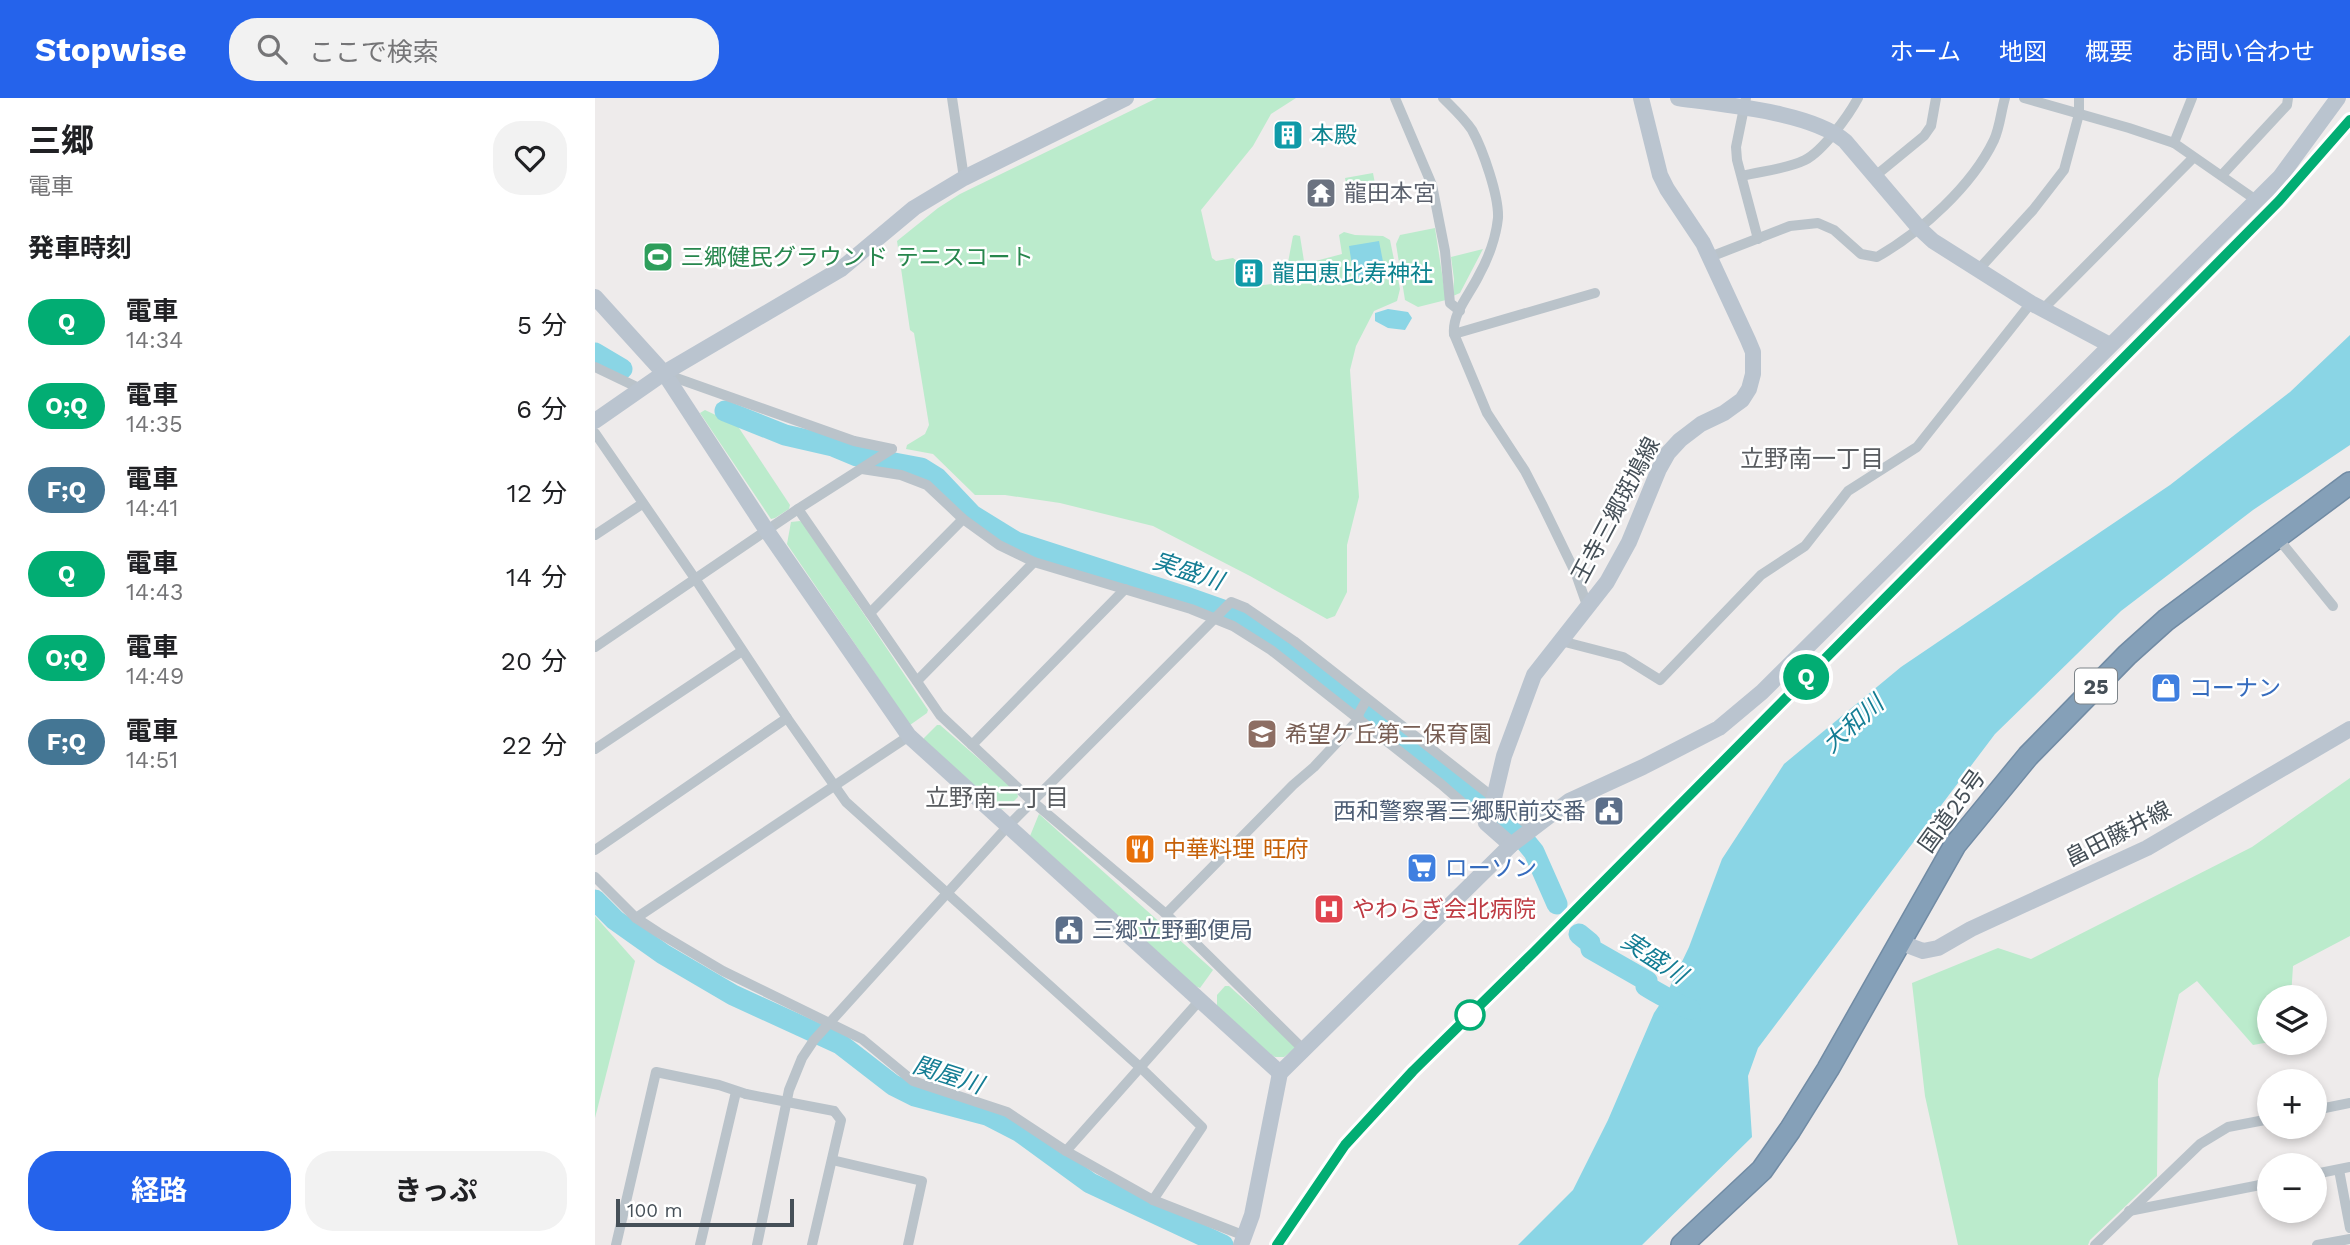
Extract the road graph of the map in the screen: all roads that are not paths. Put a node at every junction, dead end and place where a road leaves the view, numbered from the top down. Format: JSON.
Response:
{"nodes":[{"id":1,"x":952,"y":98,"type":"edge"},
{"id":2,"x":1395,"y":98,"type":"edge"},
{"id":3,"x":1443,"y":98,"type":"edge"},
{"id":4,"x":1641,"y":98,"type":"edge"},
{"id":5,"x":1678,"y":98,"type":"edge"},
{"id":6,"x":1858,"y":98,"type":"edge"},
{"id":7,"x":1936,"y":98,"type":"edge"},
{"id":8,"x":2005,"y":98,"type":"edge"},
{"id":9,"x":2024,"y":98,"type":"edge"},
{"id":10,"x":2079,"y":98,"type":"edge"},
{"id":11,"x":2192,"y":98,"type":"edge"},
{"id":12,"x":2288,"y":98,"type":"edge"},
{"id":13,"x":2338,"y":98,"type":"edge"},
{"id":14,"x":1118,"y":100,"type":"edge"},
{"id":15,"x":1745,"y":103,"type":"edge"},
{"id":16,"x":2078,"y":114,"type":"junction"},
{"id":17,"x":1834,"y":131,"type":"junction"},
{"id":18,"x":2174,"y":143,"type":"junction"},
{"id":19,"x":2193,"y":158,"type":"junction"},
{"id":20,"x":1742,"y":176,"type":"junction"},
{"id":21,"x":2221,"y":176,"type":"junction"},
{"id":22,"x":964,"y":177,"type":"junction"},
{"id":23,"x":1874,"y":177,"type":"junction"},
{"id":24,"x":2256,"y":200,"type":"junction"},
{"id":25,"x":1919,"y":228,"type":"junction"},
{"id":26,"x":1758,"y":239,"type":"junction"},
{"id":27,"x":1710,"y":257,"type":"junction"},
{"id":28,"x":1979,"y":269,"type":"junction"},
{"id":29,"x":1595,"y":293,"type":"dead end"},
{"id":30,"x":595,"y":297,"type":"edge"},
{"id":31,"x":2037,"y":306,"type":"junction"},
{"id":32,"x":1459,"y":311,"type":"junction"},
{"id":33,"x":1454,"y":334,"type":"junction"},
{"id":34,"x":2110,"y":345,"type":"junction"},
{"id":35,"x":595,"y":367,"type":"edge"},
{"id":36,"x":664,"y":373,"type":"junction"},
{"id":37,"x":641,"y":389,"type":"junction"},
{"id":38,"x":595,"y":421,"type":"edge"},
{"id":39,"x":595,"y":433,"type":"edge"},
{"id":40,"x":865,"y":467,"type":"junction"},
{"id":41,"x":2350,"y":483,"type":"edge"},
{"id":42,"x":642,"y":505,"type":"junction"},
{"id":43,"x":798,"y":509,"type":"junction"},
{"id":44,"x":963,"y":519,"type":"junction"},
{"id":45,"x":767,"y":531,"type":"junction"},
{"id":46,"x":595,"y":535,"type":"edge"},
{"id":47,"x":2277,"y":537,"type":"junction"},
{"id":48,"x":1034,"y":562,"type":"junction"},
{"id":49,"x":696,"y":580,"type":"junction"},
{"id":50,"x":1125,"y":589,"type":"junction"},
{"id":51,"x":2333,"y":606,"type":"dead end"},
{"id":52,"x":1588,"y":608,"type":"junction"},
{"id":53,"x":870,"y":613,"type":"junction"},
{"id":54,"x":1218,"y":617,"type":"junction"},
{"id":55,"x":1561,"y":641,"type":"junction"},
{"id":56,"x":595,"y":647,"type":"edge"},
{"id":57,"x":742,"y":651,"type":"junction"},
{"id":58,"x":917,"y":681,"type":"junction"},
{"id":59,"x":1367,"y":699,"type":"junction"},
{"id":60,"x":1359,"y":717,"type":"junction"},
{"id":61,"x":787,"y":719,"type":"junction"},
{"id":62,"x":2350,"y":729,"type":"edge"},
{"id":63,"x":909,"y":736,"type":"junction"},
{"id":64,"x":972,"y":745,"type":"junction"},
{"id":65,"x":595,"y":749,"type":"edge"},
{"id":66,"x":834,"y":786,"type":"junction"},
{"id":67,"x":1032,"y":801,"type":"junction"},
{"id":68,"x":1490,"y":810,"type":"junction"},
{"id":69,"x":1008,"y":826,"type":"junction"},
{"id":70,"x":1521,"y":836,"type":"junction"},
{"id":71,"x":595,"y":850,"type":"edge"},
{"id":72,"x":595,"y":877,"type":"edge"},
{"id":73,"x":948,"y":893,"type":"junction"},
{"id":74,"x":1165,"y":914,"type":"junction"},
{"id":75,"x":636,"y":918,"type":"junction"},
{"id":76,"x":1899,"y":942,"type":"junction"},
{"id":77,"x":1200,"y":1000,"type":"junction"},
{"id":78,"x":826,"y":1026,"type":"junction"},
{"id":79,"x":1304,"y":1050,"type":"junction"},
{"id":80,"x":1141,"y":1068,"type":"junction"},
{"id":81,"x":1280,"y":1073,"type":"junction"},
{"id":82,"x":741,"y":1093,"type":"junction"},
{"id":83,"x":2350,"y":1102,"type":"edge"},
{"id":84,"x":2327,"y":1107,"type":"edge"},
{"id":85,"x":2257,"y":1121,"type":"edge"},
{"id":86,"x":1066,"y":1151,"type":"junction"},
{"id":87,"x":832,"y":1160,"type":"junction"},
{"id":88,"x":2344,"y":1169,"type":"edge"},
{"id":89,"x":2257,"y":1186,"type":"edge"},
{"id":90,"x":1153,"y":1200,"type":"junction"},
{"id":91,"x":2129,"y":1211,"type":"junction"},
{"id":92,"x":2350,"y":1228,"type":"edge"},
{"id":93,"x":2350,"y":1239,"type":"edge"},
{"id":94,"x":1243,"y":1241,"type":"edge"},
{"id":95,"x":616,"y":1245,"type":"edge"},
{"id":96,"x":700,"y":1245,"type":"edge"},
{"id":97,"x":757,"y":1245,"type":"edge"},
{"id":98,"x":812,"y":1245,"type":"edge"},
{"id":99,"x":908,"y":1245,"type":"edge"},
{"id":100,"x":1682,"y":1245,"type":"edge"},
{"id":101,"x":2095,"y":1245,"type":"edge"},
{"id":102,"x":2317,"y":1245,"type":"edge"}],
"edges":[{"from":1,"to":22,"type":"street"},
{"from":2,"to":32,"type":"street"},
{"from":3,"to":32,"type":"street"},
{"from":4,"to":27,"type":"street","name":"王寺三郷斑鳩線"},
{"from":5,"to":15,"type":"street"},
{"from":6,"to":17,"type":"street"},
{"from":7,"to":23,"type":"street"},
{"from":8,"to":25,"type":"street"},
{"from":9,"to":16,"type":"street"},
{"from":10,"to":16,"type":"street"},
{"from":11,"to":18,"type":"street"},
{"from":12,"to":21,"type":"street"},
{"from":13,"to":24,"type":"street"},
{"from":14,"to":22,"type":"street"},
{"from":15,"to":17,"type":"street"},
{"from":15,"to":20,"type":"street"},
{"from":16,"to":18,"type":"street"},
{"from":16,"to":28,"type":"street"},
{"from":17,"to":20,"type":"street"},
{"from":17,"to":23,"type":"street"},
{"from":18,"to":19,"type":"street"},
{"from":19,"to":21,"type":"street"},
{"from":19,"to":31,"type":"street"},
{"from":20,"to":26,"type":"street"},
{"from":21,"to":24,"type":"street"},
{"from":22,"to":36,"type":"street"},
{"from":23,"to":25,"type":"street"},
{"from":24,"to":34,"type":"street"},
{"from":25,"to":26,"type":"street"},
{"from":25,"to":28,"type":"street"},
{"from":26,"to":27,"type":"street"},
{"from":27,"to":52,"type":"street","name":"王寺三郷斑鳩線"},
{"from":28,"to":31,"type":"street"},
{"from":29,"to":33,"type":"street"},
{"from":30,"to":36,"type":"street"},
{"from":31,"to":34,"type":"street"},
{"from":31,"to":55,"type":"street"},
{"from":32,"to":33,"type":"street"},
{"from":33,"to":52,"type":"street"},
{"from":34,"to":70,"type":"street"},
{"from":35,"to":37,"type":"street"},
{"from":36,"to":37,"type":"street"},
{"from":36,"to":40,"type":"street"},
{"from":36,"to":45,"type":"street"},
{"from":37,"to":38,"type":"street"},
{"from":39,"to":42,"type":"street"},
{"from":40,"to":43,"type":"street"},
{"from":40,"to":44,"type":"street"},
{"from":41,"to":47,"type":"highway","name":"国道25号","number":"25"},
{"from":42,"to":46,"type":"street"},
{"from":42,"to":49,"type":"street"},
{"from":43,"to":45,"type":"street"},
{"from":43,"to":53,"type":"street"},
{"from":44,"to":48,"type":"street"},
{"from":44,"to":53,"type":"street"},
{"from":45,"to":49,"type":"street"},
{"from":45,"to":63,"type":"street"},
{"from":47,"to":51,"type":"street"},
{"from":47,"to":76,"type":"highway","name":"国道25号","number":"25"},
{"from":48,"to":50,"type":"street"},
{"from":48,"to":58,"type":"street"},
{"from":49,"to":56,"type":"street"},
{"from":49,"to":57,"type":"street"},
{"from":50,"to":54,"type":"street"},
{"from":50,"to":64,"type":"street"},
{"from":52,"to":55,"type":"street","name":"王寺三郷斑鳩線"},
{"from":53,"to":58,"type":"street"},
{"from":54,"to":59,"type":"street"},
{"from":54,"to":60,"type":"street"},
{"from":54,"to":67,"type":"street"},
{"from":55,"to":68,"type":"street","name":"王寺三郷斑鳩線"},
{"from":57,"to":61,"type":"street"},
{"from":57,"to":65,"type":"street"},
{"from":58,"to":64,"type":"street"},
{"from":59,"to":60,"type":"street"},
{"from":59,"to":68,"type":"street"},
{"from":60,"to":68,"type":"street"},
{"from":60,"to":74,"type":"street"},
{"from":61,"to":66,"type":"street"},
{"from":61,"to":71,"type":"street"},
{"from":62,"to":76,"type":"street","name":"畠田藤井線"},
{"from":63,"to":66,"type":"street"},
{"from":63,"to":69,"type":"street"},
{"from":64,"to":67,"type":"street"},
{"from":66,"to":73,"type":"street"},
{"from":66,"to":75,"type":"street"},
{"from":67,"to":69,"type":"street"},
{"from":67,"to":74,"type":"street"},
{"from":68,"to":70,"type":"street"},
{"from":68,"to":70,"type":"street"},
{"from":69,"to":73,"type":"street"},
{"from":69,"to":77,"type":"street"},
{"from":70,"to":79,"type":"street"},
{"from":72,"to":75,"type":"street"},
{"from":73,"to":78,"type":"street"},
{"from":73,"to":80,"type":"street"},
{"from":74,"to":79,"type":"street"},
{"from":75,"to":78,"type":"street"},
{"from":76,"to":100,"type":"highway","name":"国道25号","number":"25"},
{"from":77,"to":80,"type":"street"},
{"from":77,"to":81,"type":"street"},
{"from":78,"to":86,"type":"street"},
{"from":78,"to":97,"type":"street"},
{"from":79,"to":81,"type":"street"},
{"from":80,"to":86,"type":"street"},
{"from":80,"to":90,"type":"street"},
{"from":81,"to":94,"type":"street"},
{"from":82,"to":87,"type":"street","bridge":true},
{"from":82,"to":95,"type":"street"},
{"from":82,"to":96,"type":"street"},
{"from":83,"to":84,"type":"street"},
{"from":85,"to":91,"type":"street"},
{"from":86,"to":90,"type":"street"},
{"from":87,"to":98,"type":"street"},
{"from":87,"to":99,"type":"street"},
{"from":88,"to":92,"type":"street"},
{"from":89,"to":91,"type":"street"},
{"from":90,"to":94,"type":"street"},
{"from":91,"to":101,"type":"street"},
{"from":93,"to":102,"type":"street"}]}
